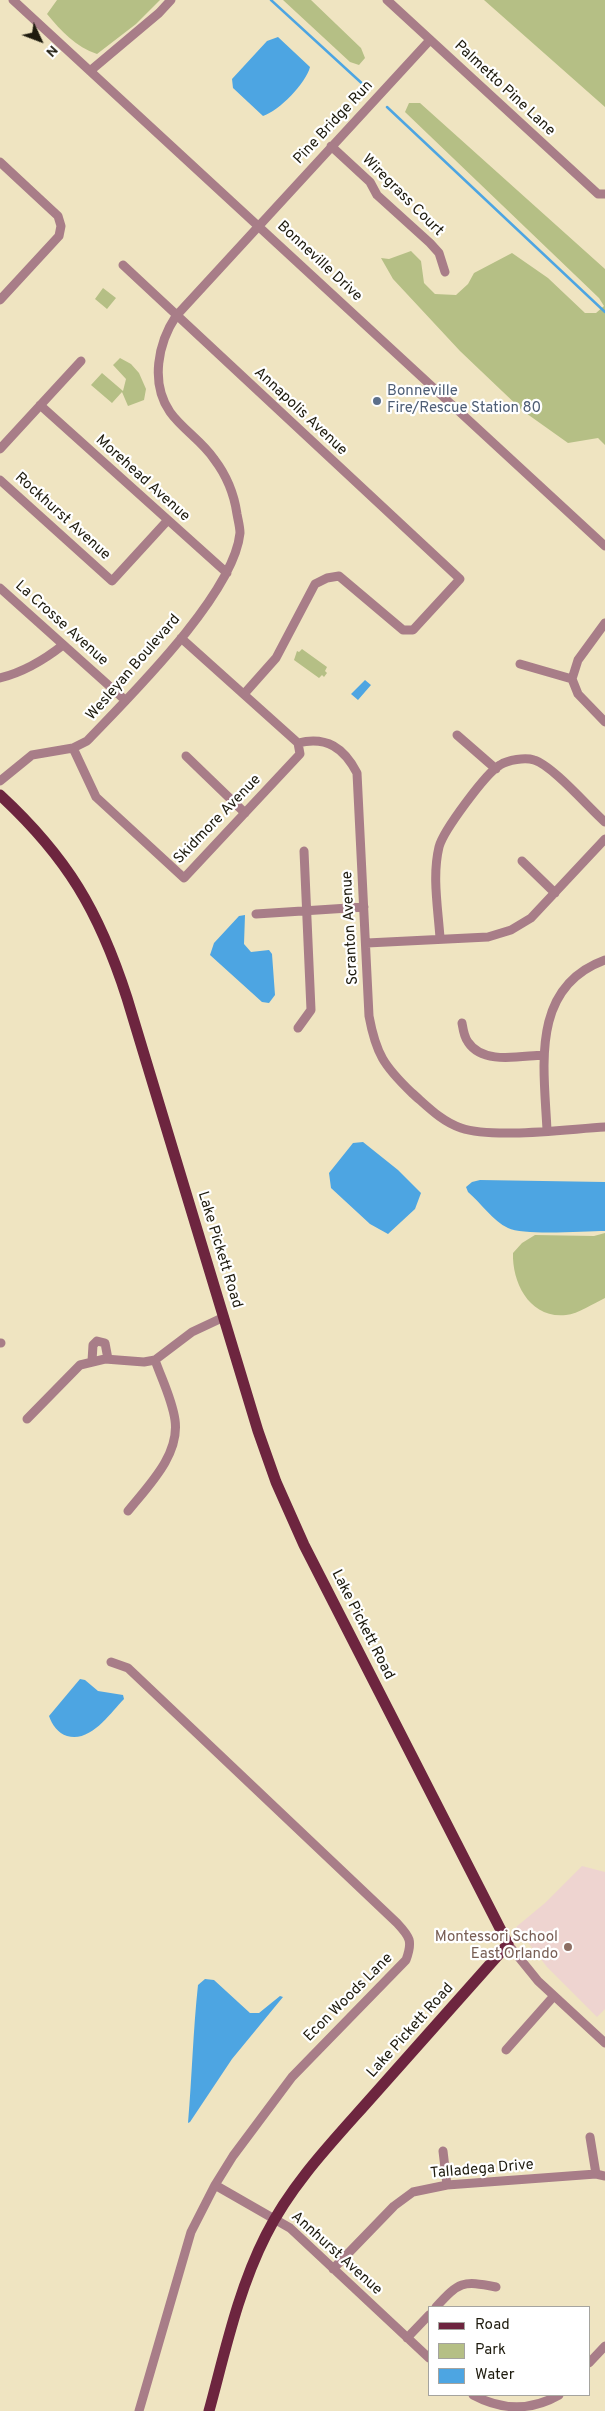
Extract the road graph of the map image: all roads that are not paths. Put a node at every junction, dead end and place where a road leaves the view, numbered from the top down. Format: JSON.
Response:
{"nodes":[{"id":1,"x":13,"y":0,"type":"edge"},
{"id":2,"x":171,"y":0,"type":"edge"},
{"id":3,"x":387,"y":0,"type":"edge"},
{"id":4,"x":430,"y":40,"type":"junction"},
{"id":5,"x":90,"y":70,"type":"junction"},
{"id":6,"x":331,"y":146,"type":"junction"},
{"id":7,"x":0,"y":162,"type":"edge"},
{"id":8,"x":605,"y":194,"type":"edge"},
{"id":9,"x":259,"y":225,"type":"junction"},
{"id":10,"x":123,"y":265,"type":"dead end"},
{"id":11,"x":446,"y":272,"type":"dead end"},
{"id":12,"x":2,"y":297,"type":"edge"},
{"id":13,"x":176,"y":316,"type":"junction"},
{"id":14,"x":81,"y":361,"type":"dead end"},
{"id":15,"x":40,"y":405,"type":"junction"},
{"id":16,"x":0,"y":449,"type":"edge"},
{"id":17,"x":0,"y":480,"type":"edge"},
{"id":18,"x":167,"y":521,"type":"junction"},
{"id":19,"x":605,"y":546,"type":"edge"},
{"id":20,"x":227,"y":573,"type":"junction"},
{"id":21,"x":0,"y":588,"type":"edge"},
{"id":22,"x":605,"y":623,"type":"edge"},
{"id":23,"x":605,"y":634,"type":"edge"},
{"id":24,"x":182,"y":638,"type":"junction"},
{"id":25,"x":593,"y":642,"type":"junction"},
{"id":26,"x":63,"y":645,"type":"junction"},
{"id":27,"x":520,"y":664,"type":"dead end"},
{"id":28,"x":0,"y":678,"type":"edge"},
{"id":29,"x":572,"y":679,"type":"junction"},
{"id":30,"x":244,"y":694,"type":"junction"},
{"id":31,"x":125,"y":700,"type":"junction"},
{"id":32,"x":605,"y":722,"type":"edge"},
{"id":33,"x":457,"y":735,"type":"dead end"},
{"id":34,"x":298,"y":743,"type":"junction"},
{"id":35,"x":73,"y":748,"type":"junction"},
{"id":36,"x":186,"y":756,"type":"dead end"},
{"id":37,"x":496,"y":769,"type":"junction"},
{"id":38,"x":0,"y":781,"type":"edge"},
{"id":39,"x":0,"y":795,"type":"edge"},
{"id":40,"x":245,"y":813,"type":"junction"},
{"id":41,"x":605,"y":822,"type":"edge"},
{"id":42,"x":605,"y":839,"type":"edge"},
{"id":43,"x":304,"y":851,"type":"dead end"},
{"id":44,"x":522,"y":862,"type":"dead end"},
{"id":45,"x":555,"y":893,"type":"junction"},
{"id":46,"x":364,"y":907,"type":"junction"},
{"id":47,"x":306,"y":911,"type":"junction"},
{"id":48,"x":256,"y":914,"type":"dead end"},
{"id":49,"x":440,"y":938,"type":"junction"},
{"id":50,"x":367,"y":943,"type":"junction"},
{"id":51,"x":605,"y":960,"type":"edge"},
{"id":52,"x":462,"y":1023,"type":"dead end"},
{"id":53,"x":298,"y":1028,"type":"dead end"},
{"id":54,"x":543,"y":1055,"type":"junction"},
{"id":55,"x":605,"y":1127,"type":"edge"},
{"id":56,"x":547,"y":1130,"type":"junction"},
{"id":57,"x":224,"y":1317,"type":"junction"},
{"id":58,"x":108,"y":1359,"type":"junction"},
{"id":59,"x":155,"y":1360,"type":"junction"},
{"id":60,"x":92,"y":1361,"type":"junction"},
{"id":61,"x":27,"y":1418,"type":"dead end"},
{"id":62,"x":128,"y":1511,"type":"dead end"},
{"id":63,"x":111,"y":1662,"type":"dead end"},
{"id":64,"x":508,"y":1944,"type":"junction"},
{"id":65,"x":553,"y":1997,"type":"junction"},
{"id":66,"x":605,"y":2044,"type":"edge"},
{"id":67,"x":506,"y":2050,"type":"dead end"},
{"id":68,"x":590,"y":2136,"type":"dead end"},
{"id":69,"x":443,"y":2151,"type":"dead end"},
{"id":70,"x":600,"y":2175,"type":"edge"},
{"id":71,"x":215,"y":2185,"type":"junction"},
{"id":72,"x":447,"y":2185,"type":"junction"},
{"id":73,"x":275,"y":2218,"type":"junction"},
{"id":74,"x":333,"y":2269,"type":"junction"},
{"id":75,"x":496,"y":2287,"type":"dead end"},
{"id":76,"x":437,"y":2306,"type":"edge"},
{"id":77,"x":428,"y":2315,"type":"edge"},
{"id":78,"x":407,"y":2338,"type":"junction"},
{"id":79,"x":605,"y":2346,"type":"edge"},
{"id":80,"x":428,"y":2357,"type":"edge"},
{"id":81,"x":590,"y":2362,"type":"edge"},
{"id":82,"x":475,"y":2396,"type":"edge"},
{"id":83,"x":557,"y":2396,"type":"edge"},
{"id":84,"x":537,"y":2409,"type":"edge"},
{"id":85,"x":140,"y":2411,"type":"edge"},
{"id":86,"x":209,"y":2411,"type":"edge"}],
"edges":[{"from":1,"to":5,"type":"street","name":"Bonneville Drive"},
{"from":2,"to":5,"type":"street"},
{"from":3,"to":4,"type":"street","name":"Palmetto Pine Lane"},
{"from":4,"to":6,"type":"street","name":"Pine Bridge Run"},
{"from":4,"to":8,"type":"street","name":"Palmetto Pine Lane"},
{"from":5,"to":9,"type":"street","name":"Bonneville Drive"},
{"from":6,"to":9,"type":"street","name":"Pine Bridge Run"},
{"from":6,"to":11,"type":"street","name":"Wiregrass Court"},
{"from":7,"to":12,"type":"street"},
{"from":9,"to":13,"type":"street","name":"Wesleyan Boulevard"},
{"from":9,"to":19,"type":"street","name":"Bonneville Drive"},
{"from":10,"to":13,"type":"street","name":"Annapolis Avenue"},
{"from":13,"to":20,"type":"street","name":"Wesleyan Boulevard"},
{"from":13,"to":30,"type":"street","name":"Annapolis Avenue"},
{"from":14,"to":15,"type":"street"},
{"from":15,"to":16,"type":"street"},
{"from":15,"to":18,"type":"street","name":"Morehead Avenue"},
{"from":17,"to":18,"type":"street","name":"Rockhurst Avenue"},
{"from":18,"to":20,"type":"street","name":"Morehead Avenue"},
{"from":20,"to":24,"type":"street","name":"Wesleyan Boulevard"},
{"from":21,"to":26,"type":"street","name":"La Crosse Avenue"},
{"from":22,"to":25,"type":"street"},
{"from":23,"to":25,"type":"street"},
{"from":24,"to":30,"type":"street"},
{"from":24,"to":31,"type":"street","name":"Wesleyan Boulevard"},
{"from":25,"to":29,"type":"street"},
{"from":26,"to":28,"type":"street"},
{"from":26,"to":31,"type":"street","name":"La Crosse Avenue"},
{"from":27,"to":29,"type":"street"},
{"from":29,"to":32,"type":"street"},
{"from":30,"to":34,"type":"street"},
{"from":31,"to":35,"type":"street","name":"Wesleyan Boulevard"},
{"from":33,"to":37,"type":"street"},
{"from":34,"to":40,"type":"street","name":"Skidmore Avenue"},
{"from":34,"to":46,"type":"street","name":"Scranton Avenue"},
{"from":35,"to":38,"type":"street","name":"Wesleyan Boulevard"},
{"from":35,"to":40,"type":"street","name":"Skidmore Avenue"},
{"from":36,"to":40,"type":"street"},
{"from":37,"to":41,"type":"street"},
{"from":37,"to":49,"type":"street"},
{"from":39,"to":57,"type":"main road","name":"Lake Pickett Road"},
{"from":42,"to":45,"type":"street"},
{"from":43,"to":47,"type":"street"},
{"from":44,"to":45,"type":"street"},
{"from":45,"to":49,"type":"street"},
{"from":46,"to":47,"type":"street"},
{"from":46,"to":50,"type":"street","name":"Scranton Avenue"},
{"from":47,"to":48,"type":"street"},
{"from":47,"to":53,"type":"street"},
{"from":49,"to":50,"type":"street"},
{"from":50,"to":56,"type":"street","name":"Scranton Avenue"},
{"from":51,"to":54,"type":"street"},
{"from":52,"to":54,"type":"street"},
{"from":54,"to":56,"type":"street"},
{"from":55,"to":56,"type":"street","name":"Scranton Avenue"},
{"from":57,"to":59,"type":"street"},
{"from":57,"to":64,"type":"main road","name":"Lake Pickett Road"},
{"from":58,"to":59,"type":"street"},
{"from":58,"to":60,"type":"street"},
{"from":58,"to":60,"type":"street"},
{"from":59,"to":62,"type":"street"},
{"from":60,"to":61,"type":"street"},
{"from":63,"to":71,"type":"street","name":"Econ Woods Lane"},
{"from":64,"to":65,"type":"street"},
{"from":64,"to":73,"type":"main road","name":"Lake Pickett Road"},
{"from":65,"to":66,"type":"street"},
{"from":65,"to":67,"type":"street"},
{"from":68,"to":70,"type":"street"},
{"from":69,"to":72,"type":"street"},
{"from":70,"to":72,"type":"street","name":"Talladega Drive"},
{"from":71,"to":73,"type":"street","name":"Annhurst Avenue"},
{"from":71,"to":85,"type":"street","name":"Econ Woods Lane"},
{"from":72,"to":74,"type":"street","name":"Talladega Drive"},
{"from":73,"to":74,"type":"street","name":"Annhurst Avenue"},
{"from":73,"to":86,"type":"main road","name":"Lake Pickett Road"},
{"from":74,"to":78,"type":"street","name":"Annhurst Avenue"},
{"from":75,"to":76,"type":"street"},
{"from":77,"to":78,"type":"street"},
{"from":78,"to":80,"type":"street","name":"Annhurst Avenue"},
{"from":79,"to":81,"type":"street"},
{"from":82,"to":84,"type":"street"},
{"from":83,"to":84,"type":"street"}]}
